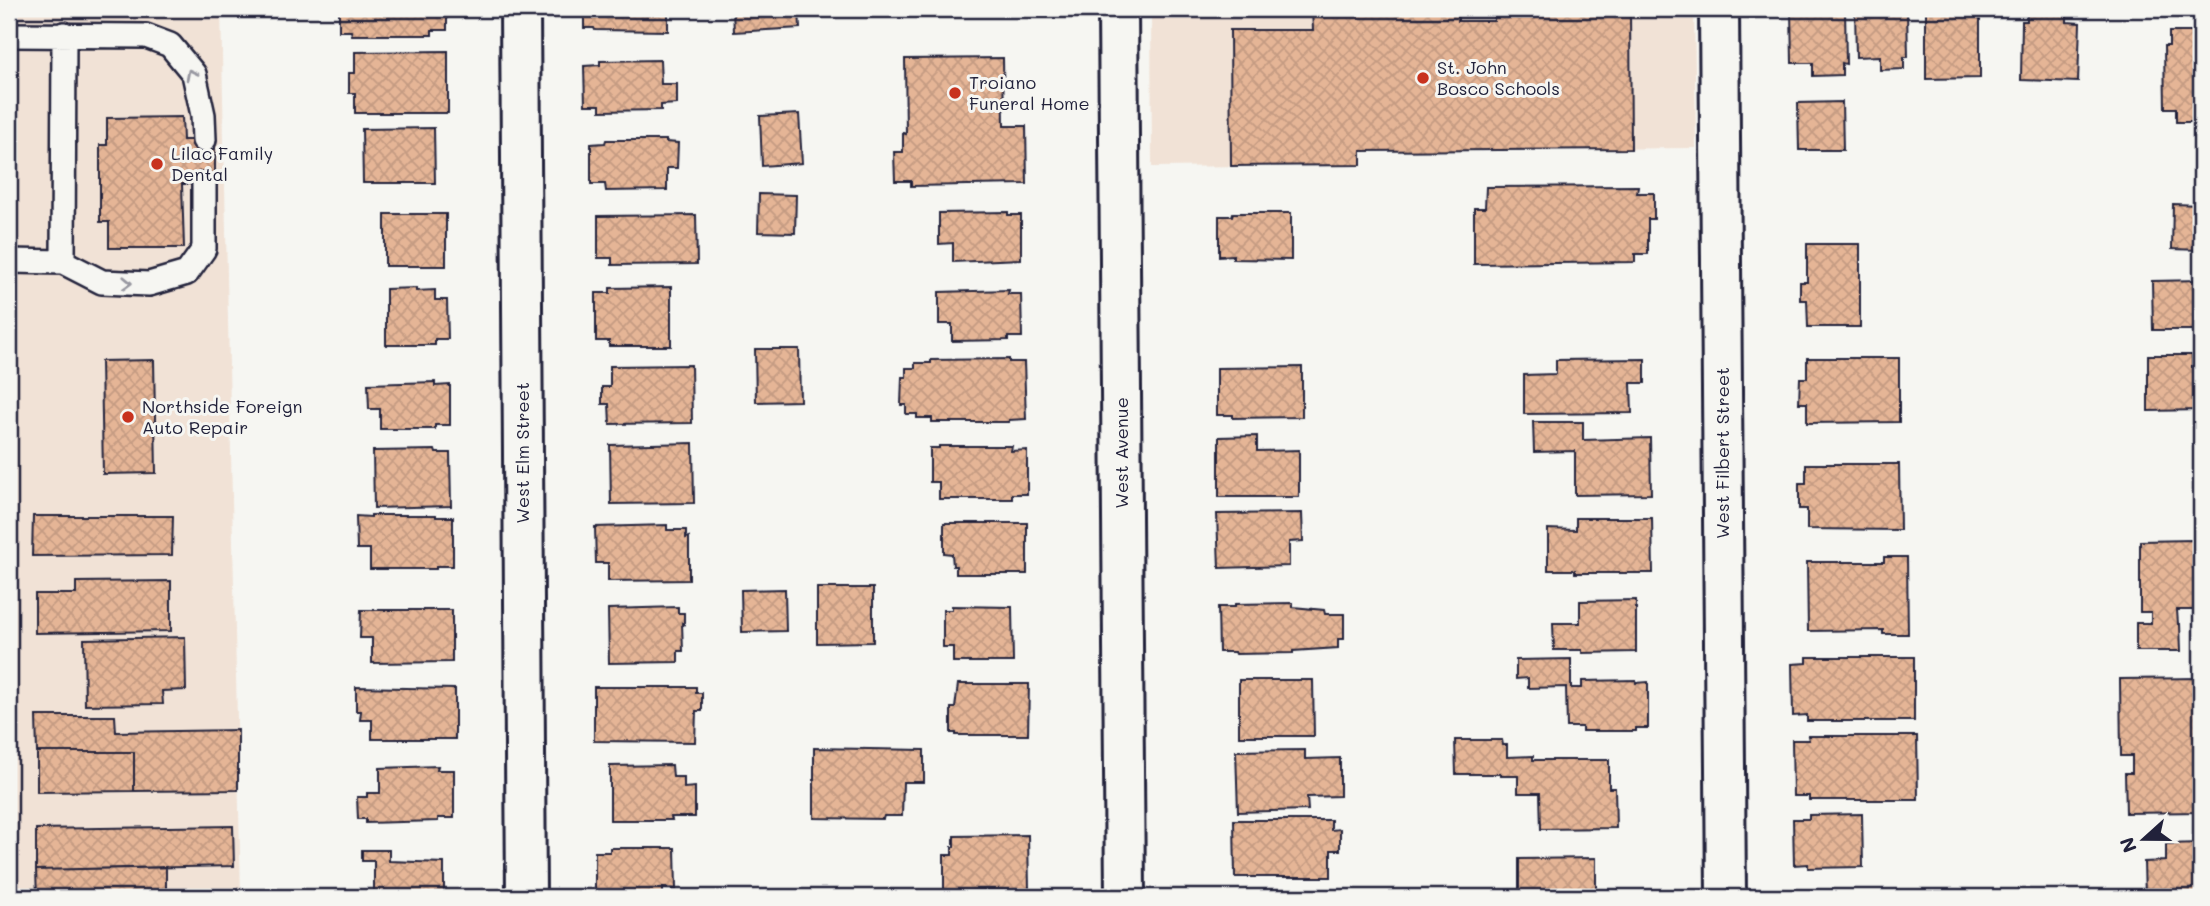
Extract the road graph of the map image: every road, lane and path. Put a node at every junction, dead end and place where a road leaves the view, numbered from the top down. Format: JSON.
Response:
{"nodes":[{"id":1,"x":520,"y":9,"type":"edge"},
{"id":2,"x":1118,"y":9,"type":"edge"},
{"id":3,"x":1719,"y":9,"type":"edge"},
{"id":4,"x":64,"y":34,"type":"junction"},
{"id":5,"x":9,"y":35,"type":"edge"},
{"id":6,"x":204,"y":140,"type":"dead end"},
{"id":7,"x":204,"y":184,"type":"dead end"},
{"id":8,"x":9,"y":261,"type":"edge"},
{"id":9,"x":64,"y":262,"type":"junction"},
{"id":10,"x":526,"y":897,"type":"edge"},
{"id":11,"x":1125,"y":897,"type":"edge"},
{"id":12,"x":1726,"y":897,"type":"edge"}],
"edges":[{"from":1,"to":10,"type":"street","name":"West Elm Street"},
{"from":2,"to":11,"type":"street","name":"West Avenue"},
{"from":3,"to":12,"type":"street","name":"West Filbert Street"},
{"from":4,"to":5,"type":"lane"},
{"from":6,"to":4,"type":"lane","one_way":true},
{"from":4,"to":9,"type":"lane"},
{"from":9,"to":7,"type":"lane","one_way":true},
{"from":8,"to":9,"type":"lane"}]}
